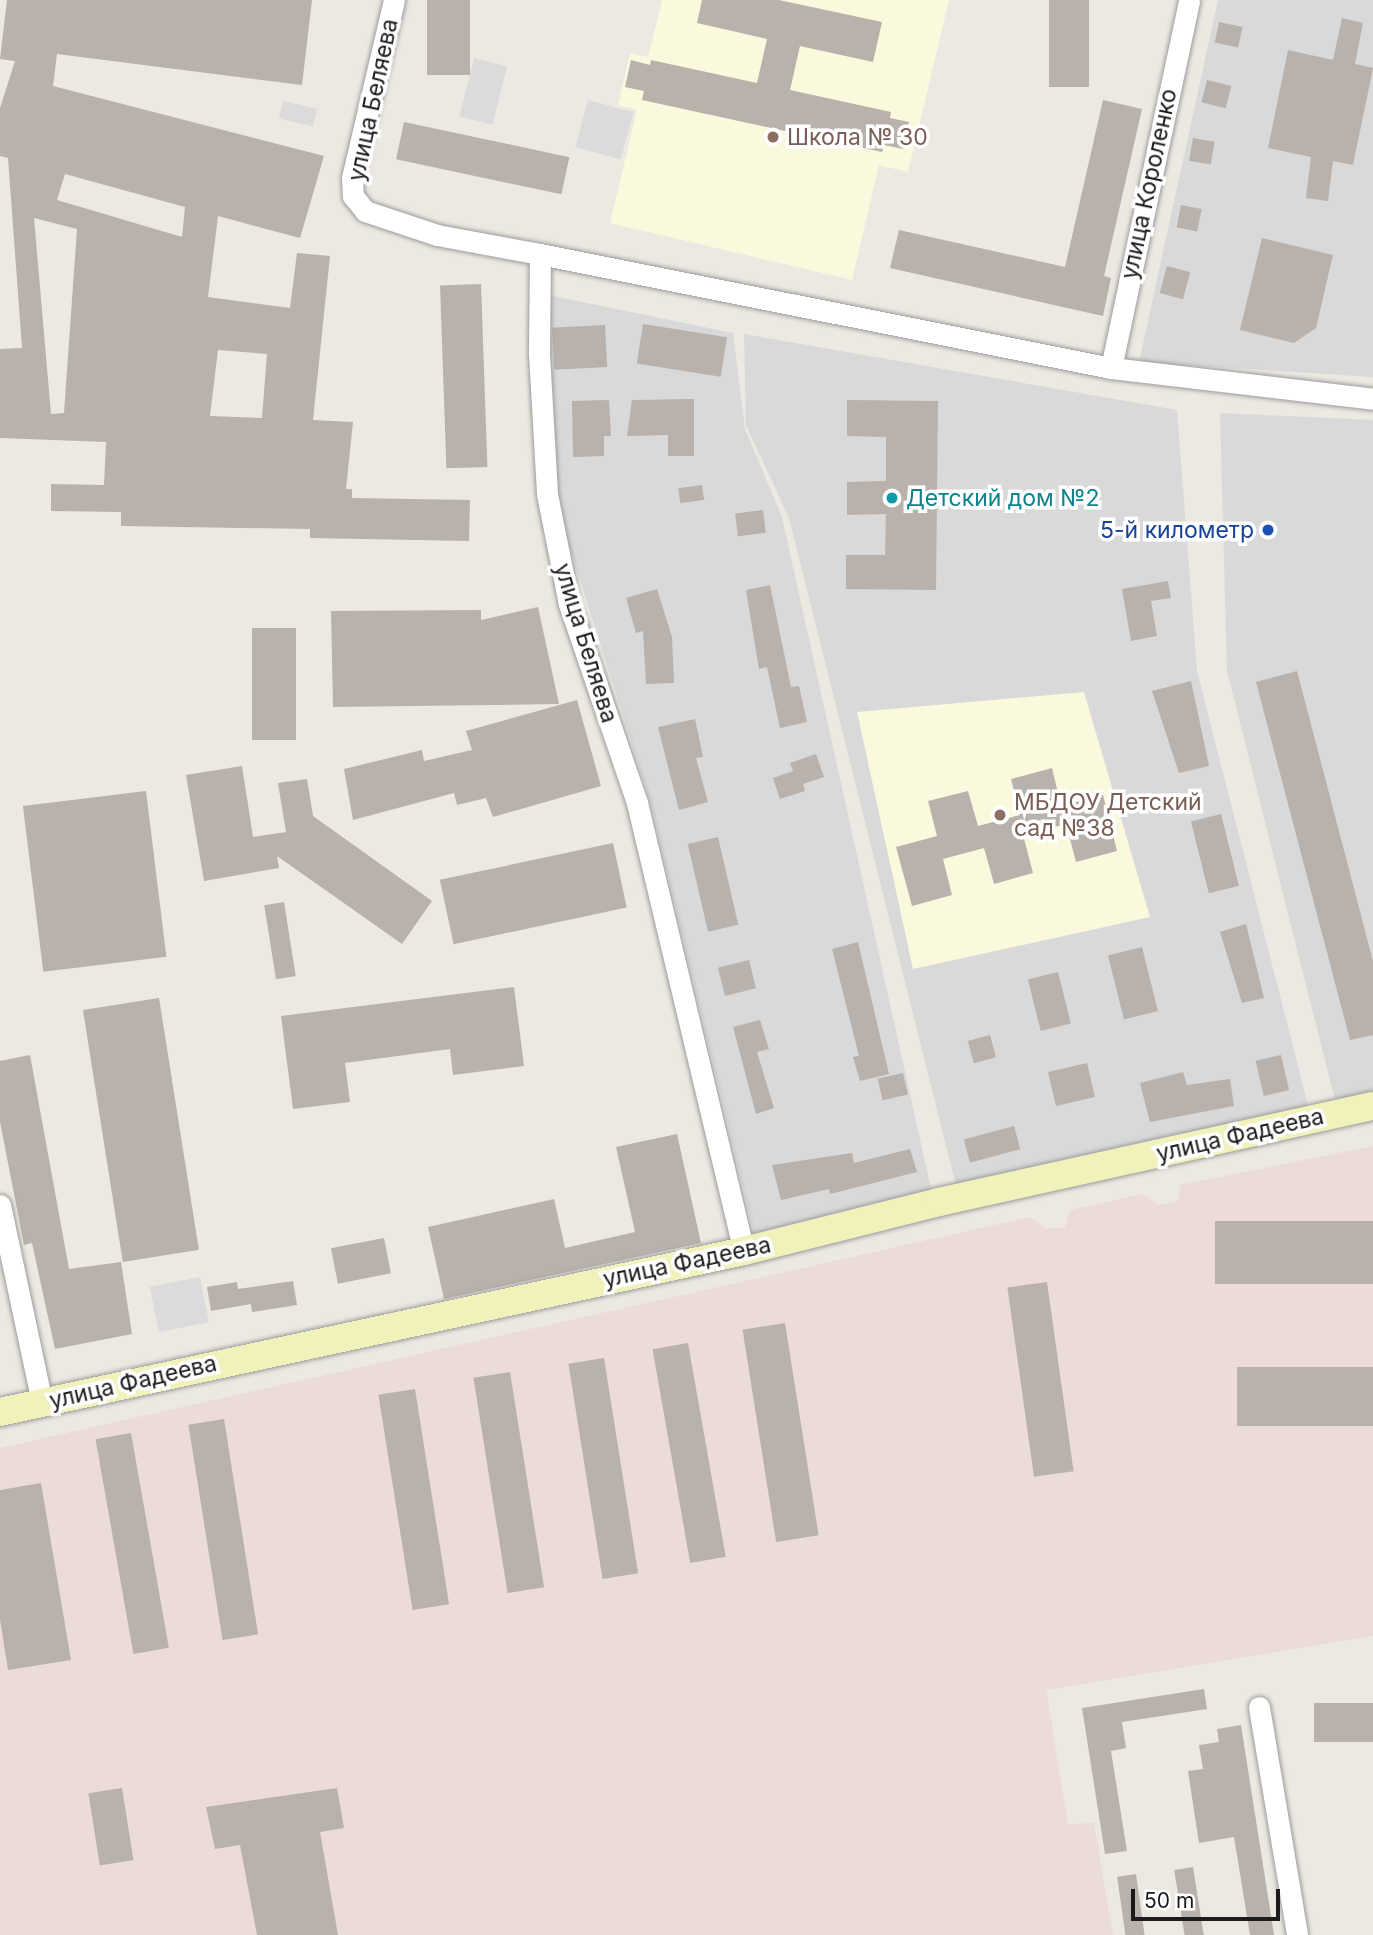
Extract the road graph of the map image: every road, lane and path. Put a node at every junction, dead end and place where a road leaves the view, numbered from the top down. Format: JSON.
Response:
{"nodes":[{"id":1,"x":394,"y":0,"type":"edge"},
{"id":2,"x":1189,"y":0,"type":"edge"},
{"id":3,"x":540,"y":254,"type":"junction"},
{"id":4,"x":1111,"y":368,"type":"junction"},
{"id":5,"x":1373,"y":399,"type":"edge"},
{"id":6,"x":1373,"y":1106,"type":"edge"},
{"id":7,"x":0,"y":1205,"type":"edge"},
{"id":8,"x":744,"y":1251,"type":"junction"},
{"id":9,"x":42,"y":1403,"type":"junction"},
{"id":10,"x":0,"y":1412,"type":"edge"},
{"id":11,"x":1259,"y":1707,"type":"dead end"},
{"id":12,"x":1297,"y":1935,"type":"edge"}],
"edges":[{"from":1,"to":3,"type":"street","name":"улица Беляева"},
{"from":2,"to":4,"type":"street","name":"улица Короленко"},
{"from":3,"to":4,"type":"street"},
{"from":3,"to":8,"type":"street","name":"улица Беляева"},
{"from":4,"to":5,"type":"street"},
{"from":6,"to":8,"type":"main road","name":"улица Фадеева"},
{"from":7,"to":9,"type":"street"},
{"from":8,"to":9,"type":"main road","name":"улица Фадеева"},
{"from":9,"to":10,"type":"main road","name":"улица Фадеева"},
{"from":11,"to":12,"type":"street"}]}
